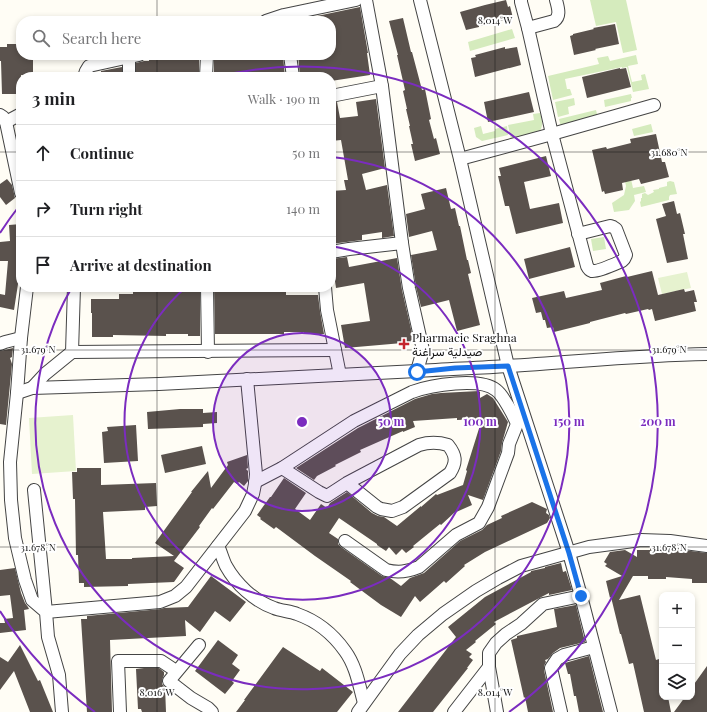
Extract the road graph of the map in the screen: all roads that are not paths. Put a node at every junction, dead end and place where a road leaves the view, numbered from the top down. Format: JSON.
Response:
{"nodes":[{"id":1,"x":356,"y":0,"type":"edge"},
{"id":2,"x":366,"y":0,"type":"edge"},
{"id":3,"x":420,"y":0,"type":"edge"},
{"id":4,"x":521,"y":0,"type":"edge"},
{"id":5,"x":556,"y":0,"type":"edge"},
{"id":6,"x":292,"y":16,"type":"edge"},
{"id":7,"x":528,"y":28,"type":"junction"},
{"id":8,"x":116,"y":60,"type":"edge"},
{"id":9,"x":133,"y":60,"type":"edge"},
{"id":10,"x":207,"y":60,"type":"edge"},
{"id":11,"x":291,"y":60,"type":"edge"},
{"id":12,"x":86,"y":72,"type":"edge"},
{"id":13,"x":129,"y":72,"type":"edge"},
{"id":14,"x":206,"y":72,"type":"edge"},
{"id":15,"x":292,"y":72,"type":"edge"},
{"id":16,"x":382,"y":86,"type":"junction"},
{"id":17,"x":336,"y":95,"type":"edge"},
{"id":18,"x":654,"y":105,"type":"dead end"},
{"id":19,"x":16,"y":115,"type":"edge"},
{"id":20,"x":3,"y":119,"type":"edge"},
{"id":21,"x":552,"y":134,"type":"junction"},
{"id":22,"x":460,"y":159,"type":"junction"},
{"id":23,"x":16,"y":172,"type":"edge"},
{"id":24,"x":578,"y":234,"type":"dead end"},
{"id":25,"x":402,"y":243,"type":"junction"},
{"id":26,"x":336,"y":251,"type":"edge"},
{"id":27,"x":26,"y":292,"type":"edge"},
{"id":28,"x":74,"y":292,"type":"edge"},
{"id":29,"x":207,"y":292,"type":"edge"},
{"id":30,"x":325,"y":292,"type":"edge"},
{"id":31,"x":21,"y":338,"type":"junction"},
{"id":32,"x":0,"y":344,"type":"edge"},
{"id":33,"x":335,"y":350,"type":"junction"},
{"id":34,"x":72,"y":352,"type":"junction"},
{"id":35,"x":208,"y":352,"type":"junction"},
{"id":36,"x":707,"y":354,"type":"edge"},
{"id":37,"x":508,"y":366,"type":"junction"},
{"id":38,"x":417,"y":372,"type":"junction"},
{"id":39,"x":340,"y":375,"type":"junction"},
{"id":40,"x":247,"y":379,"type":"junction"},
{"id":41,"x":32,"y":388,"type":"junction"},
{"id":42,"x":17,"y":393,"type":"junction"},
{"id":43,"x":282,"y":468,"type":"junction"},
{"id":44,"x":255,"y":482,"type":"junction"},
{"id":45,"x":347,"y":483,"type":"junction"},
{"id":46,"x":5,"y":490,"type":"edge"},
{"id":47,"x":34,"y":490,"type":"dead end"},
{"id":48,"x":345,"y":541,"type":"dead end"},
{"id":49,"x":218,"y":546,"type":"junction"},
{"id":50,"x":707,"y":546,"type":"edge"},
{"id":51,"x":569,"y":553,"type":"junction"},
{"id":52,"x":581,"y":596,"type":"junction"},
{"id":53,"x":46,"y":612,"type":"junction"},
{"id":54,"x":199,"y":645,"type":"dead end"},
{"id":55,"x":594,"y":647,"type":"junction"},
{"id":56,"x":489,"y":667,"type":"junction"},
{"id":57,"x":176,"y":671,"type":"junction"},
{"id":58,"x":361,"y":707,"type":"edge"},
{"id":59,"x":62,"y":712,"type":"edge"},
{"id":60,"x":120,"y":712,"type":"edge"},
{"id":61,"x":212,"y":712,"type":"edge"},
{"id":62,"x":454,"y":712,"type":"edge"},
{"id":63,"x":497,"y":712,"type":"edge"},
{"id":64,"x":561,"y":712,"type":"edge"},
{"id":65,"x":611,"y":712,"type":"edge"}],
"edges":[{"from":1,"to":6,"type":"street"},
{"from":2,"to":16,"type":"street"},
{"from":3,"to":22,"type":"street"},
{"from":4,"to":7,"type":"street"},
{"from":5,"to":7,"type":"street"},
{"from":7,"to":21,"type":"street"},
{"from":8,"to":12,"type":"street"},
{"from":9,"to":13,"type":"street"},
{"from":10,"to":14,"type":"street"},
{"from":11,"to":15,"type":"street"},
{"from":16,"to":17,"type":"street"},
{"from":16,"to":25,"type":"street"},
{"from":18,"to":21,"type":"street"},
{"from":19,"to":20,"type":"street"},
{"from":20,"to":23,"type":"street"},
{"from":21,"to":22,"type":"street"},
{"from":21,"to":24,"type":"street"},
{"from":22,"to":37,"type":"street"},
{"from":25,"to":26,"type":"street"},
{"from":25,"to":38,"type":"street"},
{"from":27,"to":31,"type":"street"},
{"from":28,"to":34,"type":"street"},
{"from":29,"to":35,"type":"street"},
{"from":30,"to":33,"type":"street"},
{"from":31,"to":32,"type":"street"},
{"from":31,"to":42,"type":"street"},
{"from":33,"to":35,"type":"street"},
{"from":33,"to":39,"type":"street"},
{"from":34,"to":35,"type":"street"},
{"from":34,"to":41,"type":"street"},
{"from":36,"to":37,"type":"street"},
{"from":37,"to":38,"type":"street"},
{"from":37,"to":51,"type":"street"},
{"from":38,"to":39,"type":"street"},
{"from":39,"to":40,"type":"street"},
{"from":40,"to":41,"type":"street"},
{"from":40,"to":44,"type":"street"},
{"from":41,"to":42,"type":"street"},
{"from":42,"to":46,"type":"street"},
{"from":43,"to":44,"type":"street"},
{"from":43,"to":45,"type":"street"},
{"from":43,"to":48,"type":"street"},
{"from":44,"to":49,"type":"street"},
{"from":45,"to":45,"type":"street"},
{"from":46,"to":53,"type":"street"},
{"from":47,"to":53,"type":"street"},
{"from":49,"to":53,"type":"street"},
{"from":49,"to":58,"type":"street"},
{"from":50,"to":51,"type":"street"},
{"from":51,"to":52,"type":"street"},
{"from":51,"to":58,"type":"street"},
{"from":52,"to":55,"type":"street"},
{"from":52,"to":56,"type":"street"},
{"from":53,"to":59,"type":"street"},
{"from":54,"to":57,"type":"street"},
{"from":55,"to":64,"type":"street"},
{"from":55,"to":65,"type":"street"},
{"from":56,"to":62,"type":"street"},
{"from":56,"to":63,"type":"street"},
{"from":57,"to":60,"type":"street"},
{"from":57,"to":61,"type":"street"}]}
